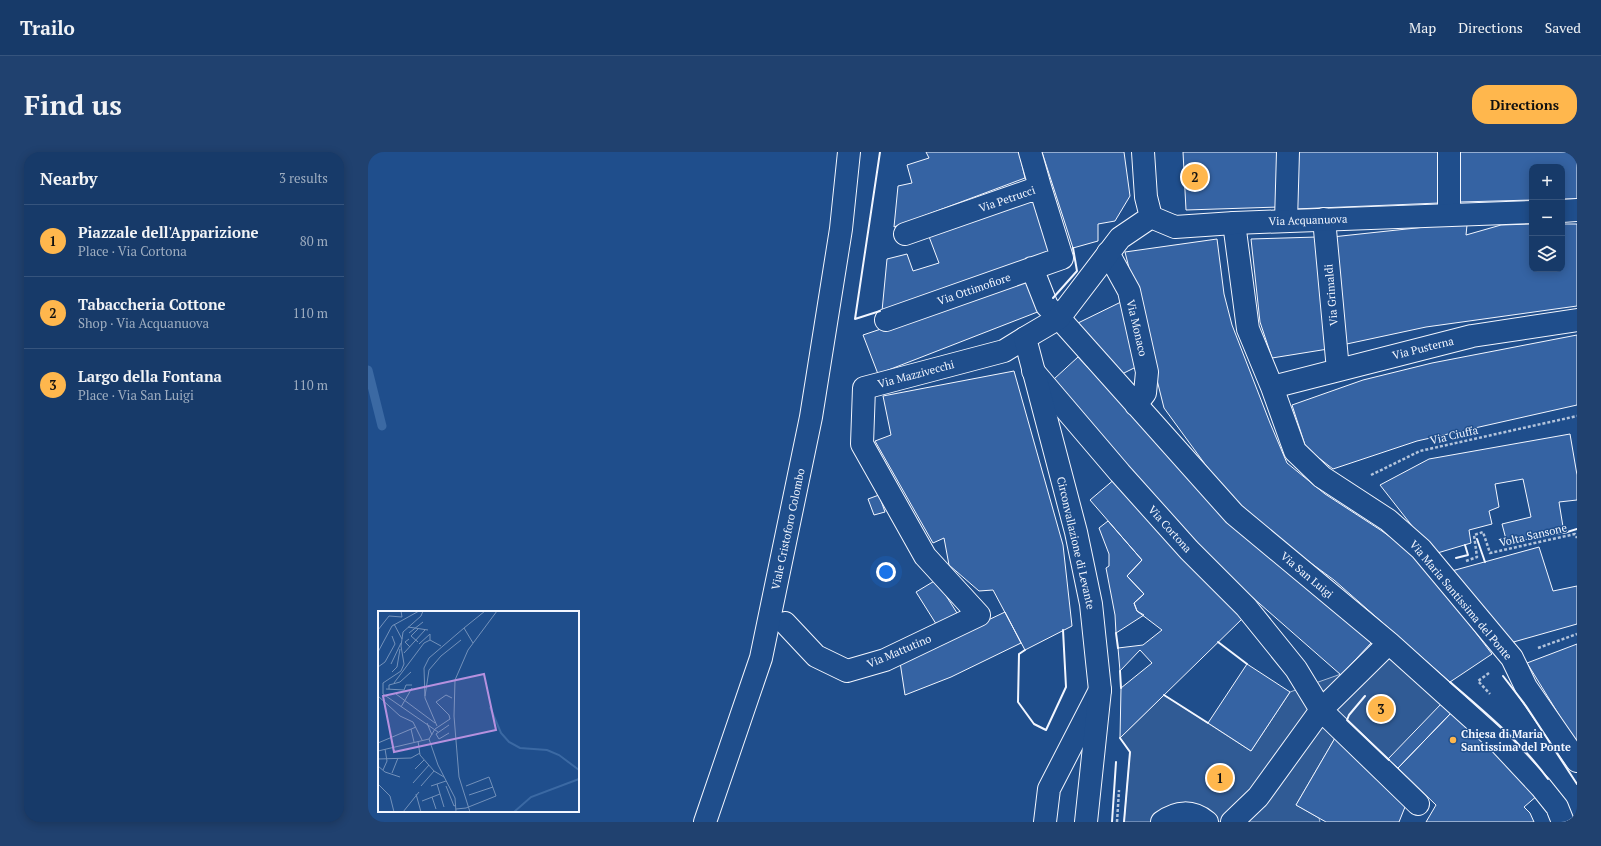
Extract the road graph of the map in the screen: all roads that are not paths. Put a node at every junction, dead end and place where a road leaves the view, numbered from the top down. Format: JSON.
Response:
{"nodes":[{"id":1,"x":849,"y":152,"type":"edge"},
{"id":2,"x":1030,"y":152,"type":"edge"},
{"id":3,"x":1143,"y":152,"type":"edge"},
{"id":4,"x":1288,"y":152,"type":"edge"},
{"id":5,"x":1449,"y":152,"type":"edge"},
{"id":6,"x":1040,"y":188,"type":"junction"},
{"id":7,"x":1577,"y":210,"type":"edge"},
{"id":8,"x":1565,"y":211,"type":"edge"},
{"id":9,"x":1529,"y":212,"type":"edge"},
{"id":10,"x":1449,"y":215,"type":"junction"},
{"id":11,"x":1151,"y":217,"type":"junction"},
{"id":12,"x":1324,"y":220,"type":"junction"},
{"id":13,"x":1286,"y":221,"type":"junction"},
{"id":14,"x":1234,"y":223,"type":"junction"},
{"id":15,"x":905,"y":234,"type":"dead end"},
{"id":16,"x":1108,"y":253,"type":"junction"},
{"id":17,"x":1062,"y":258,"type":"joint"},
{"id":18,"x":1032,"y":268,"type":"junction"},
{"id":19,"x":1059,"y":318,"type":"junction"},
{"id":20,"x":886,"y":320,"type":"dead end"},
{"id":21,"x":1577,"y":320,"type":"edge"},
{"id":22,"x":1025,"y":338,"type":"junction"},
{"id":23,"x":1338,"y":370,"type":"junction"},
{"id":24,"x":1033,"y":371,"type":"junction"},
{"id":25,"x":1272,"y":387,"type":"junction"},
{"id":26,"x":1136,"y":405,"type":"junction"},
{"id":27,"x":979,"y":615,"type":"joint"},
{"id":28,"x":785,"y":623,"type":"dead end"},
{"id":29,"x":1390,"y":643,"type":"junction"},
{"id":30,"x":1100,"y":690,"type":"junction"},
{"id":31,"x":1321,"y":710,"type":"junction"},
{"id":32,"x":1577,"y":761,"type":"edge"},
{"id":33,"x":1418,"y":804,"type":"dead end"},
{"id":34,"x":705,"y":822,"type":"edge"},
{"id":35,"x":1045,"y":822,"type":"edge"},
{"id":36,"x":1086,"y":822,"type":"edge"},
{"id":37,"x":1162,"y":822,"type":"edge"},
{"id":38,"x":1207,"y":822,"type":"edge"},
{"id":39,"x":1232,"y":822,"type":"edge"},
{"id":40,"x":1564,"y":822,"type":"edge"}],
"edges":[{"from":1,"to":34,"type":"street","name":"Viale Cristoforo Colombo"},
{"from":2,"to":6,"type":"street"},
{"from":3,"to":11,"type":"street"},
{"from":4,"to":13,"type":"street"},
{"from":5,"to":10,"type":"street"},
{"from":6,"to":15,"type":"street","name":"Via Petrucci"},
{"from":6,"to":17,"type":"street","name":"Via Petrucci"},
{"from":7,"to":8,"type":"street"},
{"from":9,"to":10,"type":"street","name":"Via Acquanuova"},
{"from":10,"to":12,"type":"street","name":"Via Acquanuova"},
{"from":11,"to":14,"type":"street","name":"Via Acquanuova"},
{"from":11,"to":16,"type":"street","name":"Via Mazzivecchi"},
{"from":12,"to":13,"type":"street","name":"Via Acquanuova"},
{"from":12,"to":23,"type":"street","name":"Via Grimaldi"},
{"from":13,"to":14,"type":"street","name":"Via Acquanuova"},
{"from":14,"to":25,"type":"street","name":"Via Maria Santissima del Ponte"},
{"from":16,"to":19,"type":"street","name":"Via Mazzivecchi"},
{"from":16,"to":26,"type":"street","name":"Via Monaco"},
{"from":17,"to":18,"type":"street","name":"Via Ottimofiore"},
{"from":18,"to":19,"type":"street","name":"Via San Luigi"},
{"from":18,"to":20,"type":"street","name":"Via Ottimofiore"},
{"from":19,"to":22,"type":"street","name":"Via Mazzivecchi"},
{"from":19,"to":26,"type":"street","name":"Via San Luigi"},
{"from":21,"to":23,"type":"street","name":"Via Pusterna"},
{"from":22,"to":24,"type":"street","name":"Circonvallazione di Levante"},
{"from":22,"to":27,"type":"street","name":"Via Mazzivecchi"},
{"from":23,"to":25,"type":"street","name":"Via Pusterna"},
{"from":24,"to":30,"type":"street","name":"Circonvallazione di Levante"},
{"from":24,"to":31,"type":"street","name":"Via Cortona"},
{"from":25,"to":32,"type":"street","name":"Via Maria Santissima del Ponte"},
{"from":26,"to":29,"type":"street","name":"Via San Luigi"},
{"from":27,"to":28,"type":"street","name":"Via Mattutino"},
{"from":29,"to":31,"type":"street"},
{"from":29,"to":40,"type":"street","name":"Via San Luigi"},
{"from":30,"to":35,"type":"street"},
{"from":30,"to":36,"type":"street","name":"Circonvallazione di Levante"},
{"from":31,"to":33,"type":"street","name":"Via Cortona"},
{"from":31,"to":39,"type":"street"},
{"from":37,"to":38,"type":"street"}]}
